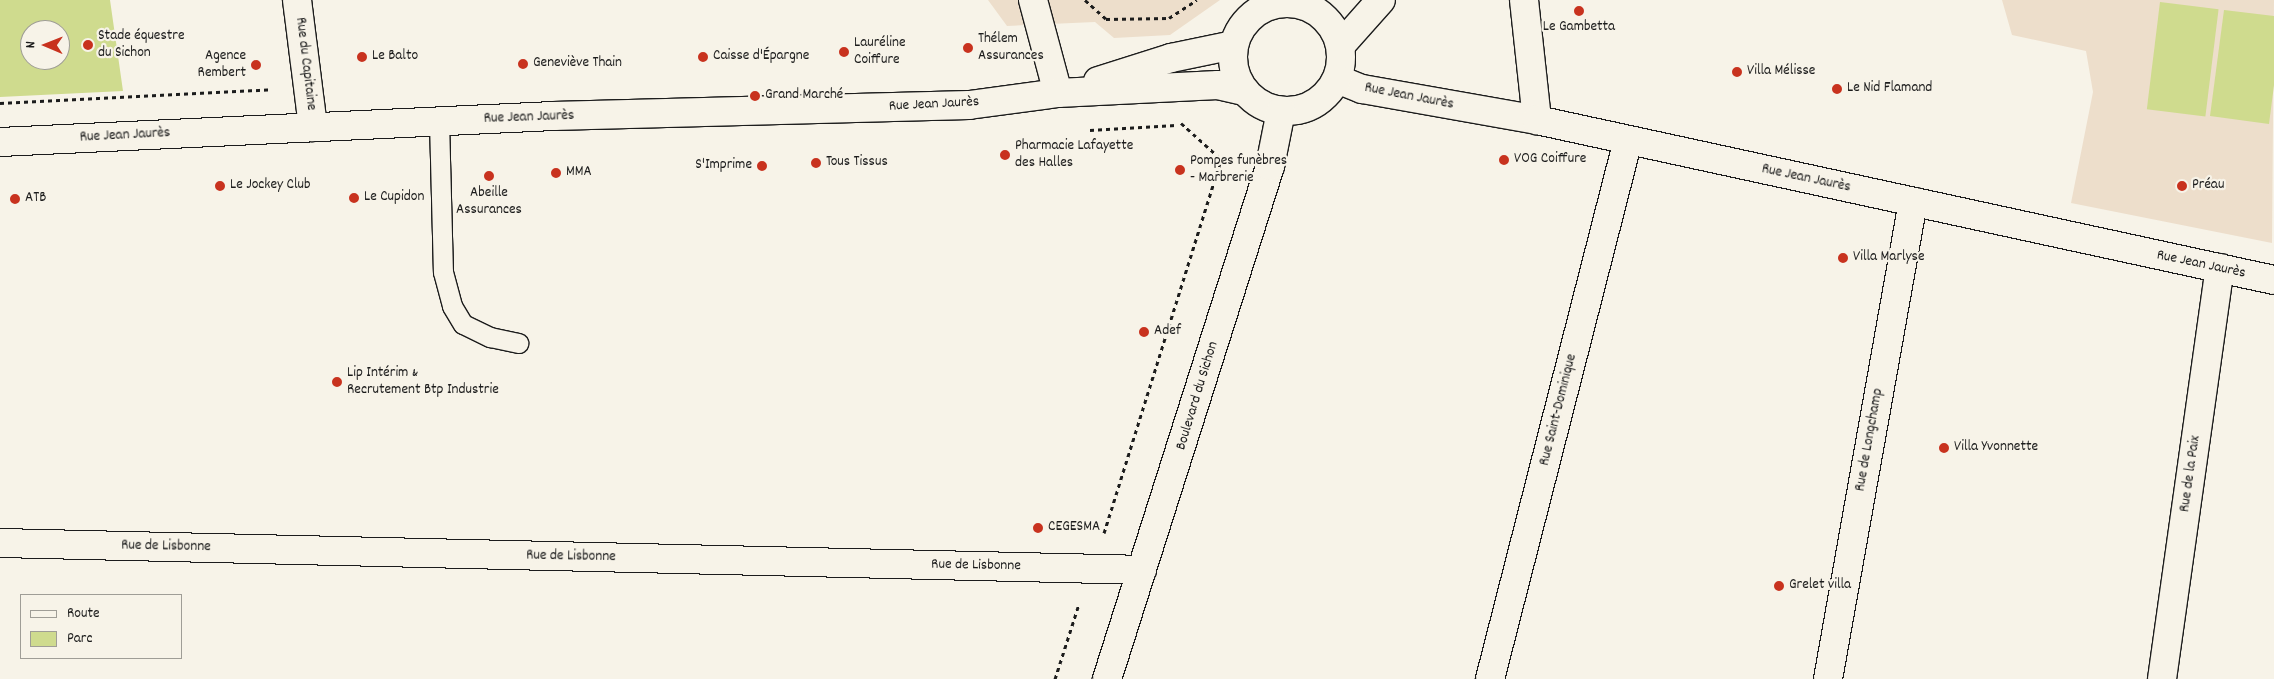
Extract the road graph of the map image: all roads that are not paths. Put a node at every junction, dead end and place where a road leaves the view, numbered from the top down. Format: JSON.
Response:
{"nodes":[{"id":1,"x":297,"y":0,"type":"edge"},
{"id":2,"x":1033,"y":0,"type":"edge"},
{"id":3,"x":1381,"y":0,"type":"edge"},
{"id":4,"x":1524,"y":0,"type":"edge"},
{"id":5,"x":1330,"y":8,"type":"edge"},
{"id":6,"x":1341,"y":44,"type":"junction"},
{"id":7,"x":1234,"y":45,"type":"junction"},
{"id":8,"x":1337,"y":79,"type":"junction"},
{"id":9,"x":1245,"y":91,"type":"junction"},
{"id":10,"x":1058,"y":93,"type":"junction"},
{"id":11,"x":1281,"y":111,"type":"junction"},
{"id":12,"x":1537,"y":120,"type":"junction"},
{"id":13,"x":439,"y":122,"type":"junction"},
{"id":14,"x":313,"y":128,"type":"junction"},
{"id":15,"x":1628,"y":140,"type":"junction"},
{"id":16,"x":0,"y":142,"type":"edge"},
{"id":17,"x":1913,"y":202,"type":"junction"},
{"id":18,"x":2220,"y":268,"type":"junction"},
{"id":19,"x":2274,"y":280,"type":"edge"},
{"id":20,"x":518,"y":343,"type":"dead end"},
{"id":21,"x":0,"y":543,"type":"edge"},
{"id":22,"x":1142,"y":570,"type":"junction"},
{"id":23,"x":1107,"y":679,"type":"edge"},
{"id":24,"x":1490,"y":679,"type":"edge"},
{"id":25,"x":1828,"y":679,"type":"edge"},
{"id":26,"x":2162,"y":679,"type":"edge"}],
"edges":[{"from":1,"to":14,"type":"street","name":"Rue du Capitaine"},
{"from":2,"to":10,"type":"street"},
{"from":3,"to":6,"type":"street"},
{"from":4,"to":12,"type":"street"},
{"from":5,"to":6,"type":"street"},
{"from":5,"to":7,"type":"street"},
{"from":6,"to":8,"type":"street"},
{"from":7,"to":9,"type":"street"},
{"from":7,"to":10,"type":"street","name":"Rue Jean Jaurès"},
{"from":8,"to":11,"type":"street"},
{"from":8,"to":12,"type":"street","name":"Rue Jean Jaurès"},
{"from":9,"to":10,"type":"street","name":"Rue Jean Jaurès"},
{"from":9,"to":11,"type":"street"},
{"from":10,"to":13,"type":"street","name":"Rue Jean Jaurès"},
{"from":11,"to":22,"type":"street","name":"Boulevard du Sichon"},
{"from":12,"to":15,"type":"street","name":"Rue Jean Jaurès"},
{"from":13,"to":14,"type":"street","name":"Rue Jean Jaurès"},
{"from":13,"to":20,"type":"lane"},
{"from":14,"to":16,"type":"street","name":"Rue Jean Jaurès"},
{"from":15,"to":17,"type":"street","name":"Rue Jean Jaurès"},
{"from":15,"to":24,"type":"street","name":"Rue Saint-Dominique"},
{"from":17,"to":18,"type":"street","name":"Rue Jean Jaurès"},
{"from":17,"to":25,"type":"street","name":"Rue de Longchamp"},
{"from":18,"to":19,"type":"street","name":"Rue Jean Jaurès"},
{"from":18,"to":26,"type":"street","name":"Rue de la Paix"},
{"from":21,"to":22,"type":"street","name":"Rue de Lisbonne"},
{"from":22,"to":23,"type":"street","name":"Boulevard du Sichon"}]}
